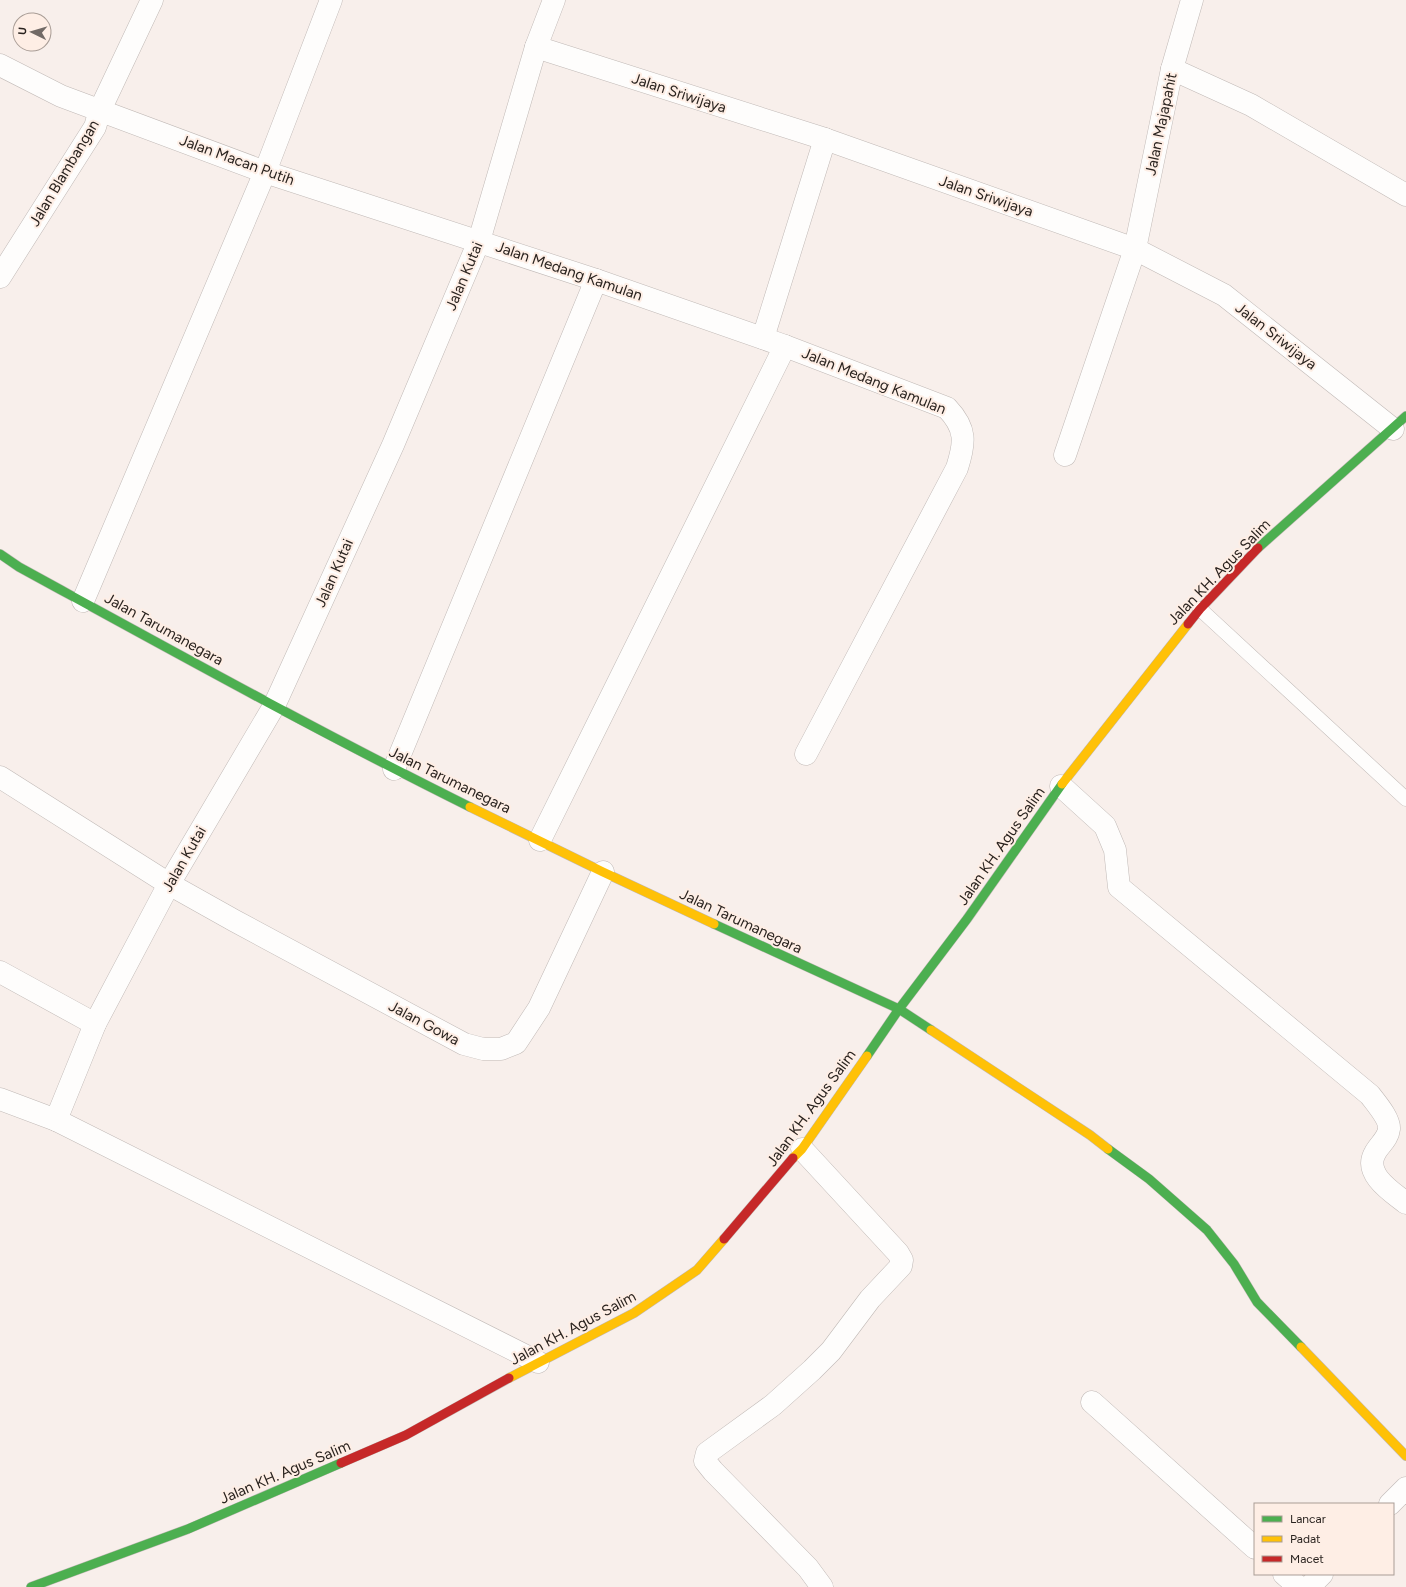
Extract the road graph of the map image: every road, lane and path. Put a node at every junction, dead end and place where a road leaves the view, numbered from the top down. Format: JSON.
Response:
{"nodes":[{"id":1,"x":152,"y":0,"type":"edge"},
{"id":2,"x":330,"y":0,"type":"edge"},
{"id":3,"x":554,"y":0,"type":"edge"},
{"id":4,"x":1192,"y":0,"type":"edge"},
{"id":5,"x":536,"y":47,"type":"junction"},
{"id":6,"x":0,"y":65,"type":"edge"},
{"id":7,"x":1172,"y":69,"type":"junction"},
{"id":8,"x":100,"y":110,"type":"junction"},
{"id":9,"x":825,"y":139,"type":"junction"},
{"id":10,"x":265,"y":172,"type":"junction"},
{"id":11,"x":1406,"y":195,"type":"edge"},
{"id":12,"x":480,"y":241,"type":"junction"},
{"id":13,"x":1135,"y":249,"type":"junction"},
{"id":14,"x":0,"y":277,"type":"edge"},
{"id":15,"x":596,"y":280,"type":"junction"},
{"id":16,"x":763,"y":338,"type":"junction"},
{"id":17,"x":785,"y":346,"type":"junction"},
{"id":18,"x":1400,"y":423,"type":"edge"},
{"id":19,"x":1065,"y":455,"type":"dead end"},
{"id":20,"x":0,"y":554,"type":"edge"},
{"id":21,"x":83,"y":601,"type":"junction"},
{"id":22,"x":1200,"y":609,"type":"junction"},
{"id":23,"x":274,"y":706,"type":"junction"},
{"id":24,"x":806,"y":754,"type":"dead end"},
{"id":25,"x":394,"y":769,"type":"junction"},
{"id":26,"x":0,"y":777,"type":"edge"},
{"id":27,"x":1060,"y":786,"type":"junction"},
{"id":28,"x":1406,"y":799,"type":"edge"},
{"id":29,"x":540,"y":840,"type":"junction"},
{"id":30,"x":603,"y":872,"type":"junction"},
{"id":31,"x":169,"y":884,"type":"junction"},
{"id":32,"x":0,"y":972,"type":"edge"},
{"id":33,"x":899,"y":1009,"type":"junction"},
{"id":34,"x":95,"y":1024,"type":"junction"},
{"id":35,"x":0,"y":1099,"type":"edge"},
{"id":36,"x":56,"y":1120,"type":"junction"},
{"id":37,"x":802,"y":1150,"type":"junction"},
{"id":38,"x":1406,"y":1203,"type":"edge"},
{"id":39,"x":538,"y":1362,"type":"junction"},
{"id":40,"x":1092,"y":1402,"type":"dead end"},
{"id":41,"x":1406,"y":1456,"type":"edge"},
{"id":42,"x":1406,"y":1488,"type":"edge"},
{"id":43,"x":1391,"y":1503,"type":"edge"},
{"id":44,"x":1254,"y":1547,"type":"edge"},
{"id":45,"x":1285,"y":1575,"type":"edge"},
{"id":46,"x":1321,"y":1575,"type":"edge"},
{"id":47,"x":57,"y":1583,"type":"edge"},
{"id":48,"x":31,"y":1587,"type":"edge"},
{"id":49,"x":822,"y":1587,"type":"edge"},
{"id":50,"x":1299,"y":1587,"type":"edge"},
{"id":51,"x":1309,"y":1587,"type":"edge"}],
"edges":[{"from":1,"to":8,"type":"street","name":"Jalan Blambangan"},
{"from":2,"to":10,"type":"street"},
{"from":3,"to":5,"type":"street","name":"Jalan Kutai"},
{"from":4,"to":7,"type":"street","name":"Jalan Majapahit"},
{"from":5,"to":9,"type":"street","name":"Jalan Sriwijaya"},
{"from":5,"to":12,"type":"street","name":"Jalan Kutai"},
{"from":6,"to":8,"type":"street","name":"Jalan Macan Putih"},
{"from":7,"to":11,"type":"street"},
{"from":7,"to":13,"type":"street","name":"Jalan Majapahit"},
{"from":8,"to":10,"type":"street","name":"Jalan Macan Putih"},
{"from":8,"to":14,"type":"street","name":"Jalan Blambangan"},
{"from":9,"to":13,"type":"street","name":"Jalan Sriwijaya"},
{"from":9,"to":16,"type":"street"},
{"from":10,"to":12,"type":"street","name":"Jalan Macan Putih"},
{"from":10,"to":21,"type":"street"},
{"from":12,"to":15,"type":"street","name":"Jalan Medang Kamulan"},
{"from":12,"to":23,"type":"street","name":"Jalan Kutai"},
{"from":13,"to":18,"type":"street","name":"Jalan Sriwijaya"},
{"from":13,"to":19,"type":"street","name":"Jalan Majapahit"},
{"from":15,"to":16,"type":"street","name":"Jalan Medang Kamulan"},
{"from":15,"to":25,"type":"street"},
{"from":16,"to":17,"type":"street","name":"Jalan Medang Kamulan"},
{"from":17,"to":24,"type":"street","name":"Jalan Medang Kamulan"},
{"from":17,"to":29,"type":"street"},
{"from":18,"to":22,"type":"street","name":"Jalan KH. Agus Salim"},
{"from":20,"to":21,"type":"street","name":"Jalan Tarumanegara"},
{"from":21,"to":23,"type":"street","name":"Jalan Tarumanegara"},
{"from":22,"to":27,"type":"street","name":"Jalan KH. Agus Salim"},
{"from":22,"to":28,"type":"lane"},
{"from":23,"to":25,"type":"street","name":"Jalan Tarumanegara"},
{"from":23,"to":31,"type":"street","name":"Jalan Kutai"},
{"from":25,"to":29,"type":"street","name":"Jalan Tarumanegara"},
{"from":26,"to":31,"type":"street","name":"Jalan Gowa"},
{"from":27,"to":33,"type":"street","name":"Jalan KH. Agus Salim"},
{"from":27,"to":38,"type":"street"},
{"from":29,"to":30,"type":"street","name":"Jalan Tarumanegara"},
{"from":30,"to":31,"type":"street","name":"Jalan Gowa"},
{"from":30,"to":33,"type":"street","name":"Jalan Tarumanegara"},
{"from":31,"to":34,"type":"street","name":"Jalan Kutai"},
{"from":32,"to":34,"type":"street"},
{"from":33,"to":37,"type":"street","name":"Jalan KH. Agus Salim"},
{"from":33,"to":41,"type":"street","name":"Jalan Tarumanegara"},
{"from":34,"to":36,"type":"street","name":"Jalan Kutai"},
{"from":35,"to":36,"type":"street"},
{"from":36,"to":39,"type":"street"},
{"from":37,"to":39,"type":"street","name":"Jalan KH. Agus Salim"},
{"from":37,"to":49,"type":"street"},
{"from":39,"to":47,"type":"street","name":"Jalan KH. Agus Salim"},
{"from":40,"to":44,"type":"street"},
{"from":42,"to":43,"type":"street"},
{"from":45,"to":50,"type":"street"},
{"from":46,"to":51,"type":"street"},
{"from":47,"to":48,"type":"street","name":"Jalan KH. Agus Salim"}]}
